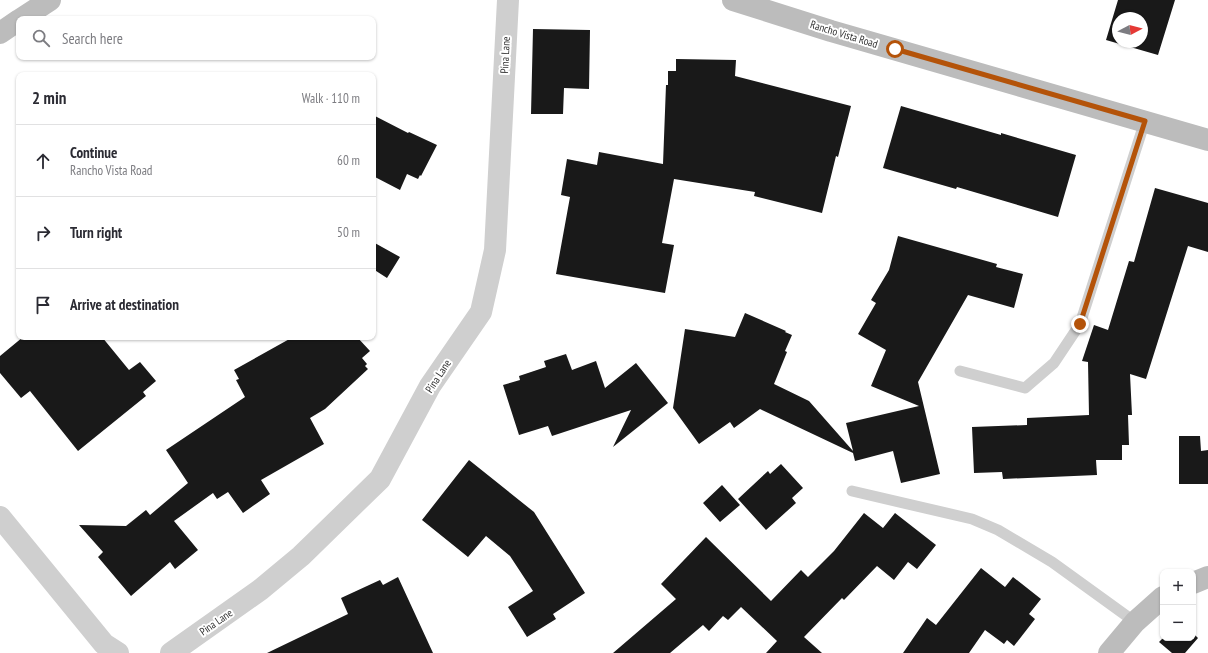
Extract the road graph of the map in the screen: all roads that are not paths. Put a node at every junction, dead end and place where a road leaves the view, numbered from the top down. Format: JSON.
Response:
{"nodes":[{"id":1,"x":50,"y":0,"type":"edge"},
{"id":2,"x":508,"y":0,"type":"edge"},
{"id":3,"x":733,"y":0,"type":"edge"},
{"id":4,"x":26,"y":16,"type":"edge"},
{"id":5,"x":16,"y":23,"type":"edge"},
{"id":6,"x":0,"y":33,"type":"edge"},
{"id":7,"x":1145,"y":121,"type":"junction"},
{"id":8,"x":1208,"y":140,"type":"edge"},
{"id":9,"x":960,"y":371,"type":"dead end"},
{"id":10,"x":852,"y":491,"type":"dead end"},
{"id":11,"x":0,"y":517,"type":"edge"},
{"id":12,"x":1208,"y":577,"type":"edge"},
{"id":13,"x":1196,"y":582,"type":"edge"},
{"id":14,"x":1160,"y":601,"type":"edge"},
{"id":15,"x":1135,"y":622,"type":"junction"},
{"id":16,"x":118,"y":653,"type":"edge"},
{"id":17,"x":171,"y":653,"type":"edge"},
{"id":18,"x":1109,"y":653,"type":"edge"}],
"edges":[{"from":1,"to":4,"type":"street"},
{"from":2,"to":17,"type":"street","name":"Pina Lane"},
{"from":3,"to":7,"type":"street","name":"Rancho Vista Road"},
{"from":5,"to":6,"type":"street"},
{"from":7,"to":8,"type":"street","name":"Rancho Vista Road"},
{"from":7,"to":9,"type":"lane"},
{"from":10,"to":15,"type":"lane"},
{"from":11,"to":16,"type":"street"},
{"from":12,"to":13,"type":"street"},
{"from":14,"to":15,"type":"street"},
{"from":15,"to":18,"type":"street"}]}
